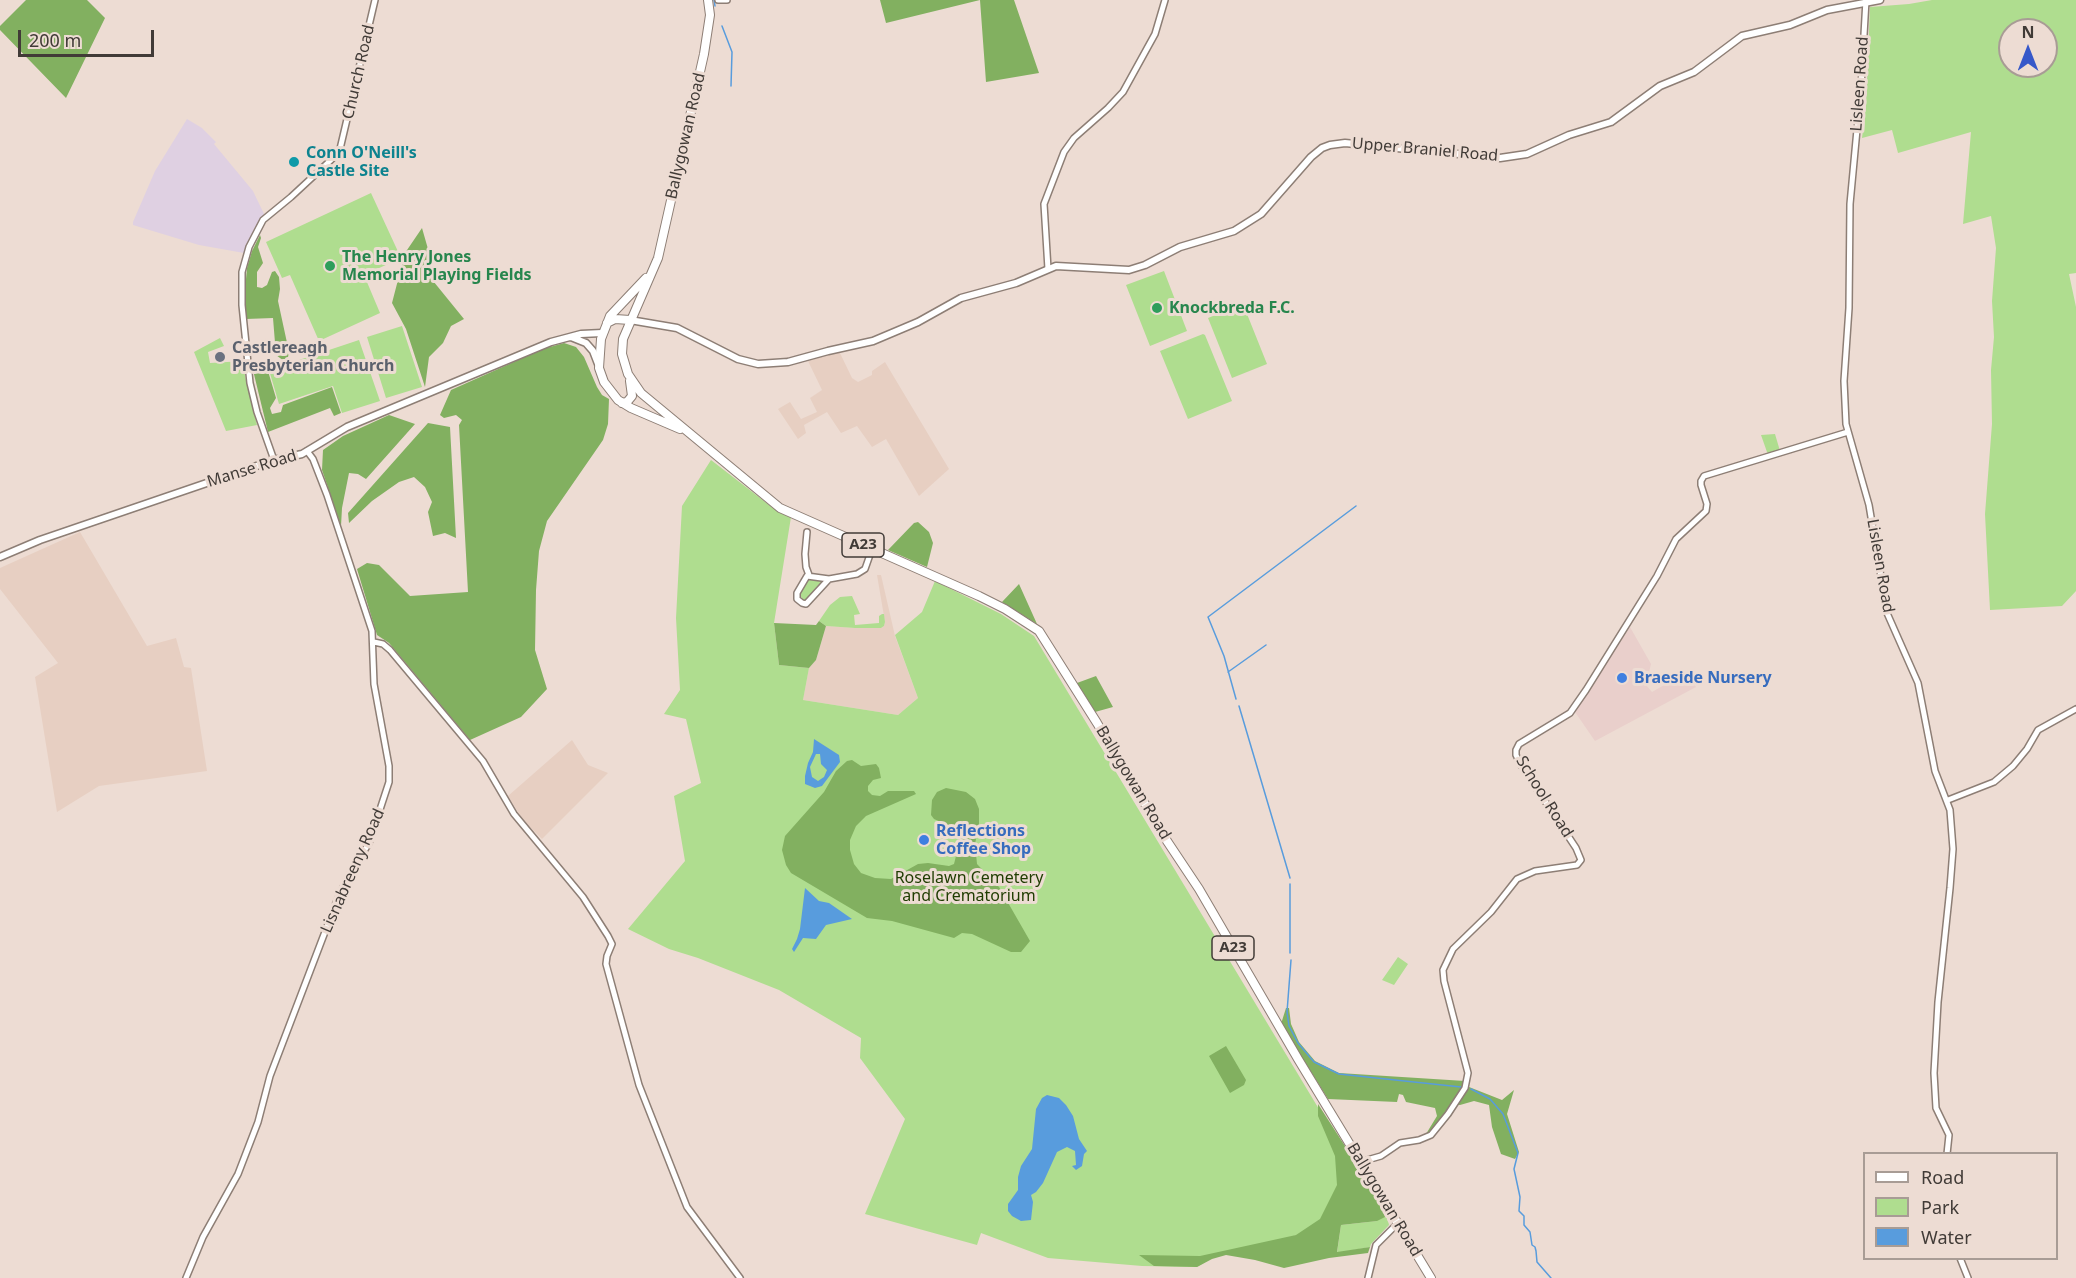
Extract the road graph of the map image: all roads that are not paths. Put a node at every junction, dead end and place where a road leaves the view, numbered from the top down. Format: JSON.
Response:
{"nodes":[{"id":1,"x":375,"y":0,"type":"edge"},
{"id":2,"x":708,"y":0,"type":"edge"},
{"id":3,"x":718,"y":0,"type":"edge"},
{"id":4,"x":727,"y":0,"type":"edge"},
{"id":5,"x":1165,"y":0,"type":"edge"},
{"id":6,"x":1880,"y":0,"type":"edge"},
{"id":7,"x":1866,"y":1,"type":"edge"},
{"id":8,"x":1048,"y":269,"type":"junction"},
{"id":9,"x":653,"y":270,"type":"junction"},
{"id":10,"x":628,"y":323,"type":"junction"},
{"id":11,"x":606,"y":324,"type":"junction"},
{"id":12,"x":602,"y":333,"type":"junction"},
{"id":13,"x":563,"y":338,"type":"junction"},
{"id":14,"x":599,"y":368,"type":"junction"},
{"id":15,"x":628,"y":374,"type":"junction"},
{"id":16,"x":622,"y":403,"type":"junction"},
{"id":17,"x":1848,"y":432,"type":"junction"},
{"id":18,"x":694,"y":438,"type":"junction"},
{"id":19,"x":307,"y":451,"type":"junction"},
{"id":20,"x":274,"y":460,"type":"junction"},
{"id":21,"x":807,"y":532,"type":"dead end"},
{"id":22,"x":872,"y":549,"type":"junction"},
{"id":23,"x":0,"y":557,"type":"edge"},
{"id":24,"x":809,"y":575,"type":"junction"},
{"id":25,"x":829,"y":579,"type":"junction"},
{"id":26,"x":374,"y":642,"type":"junction"},
{"id":27,"x":2076,"y":710,"type":"edge"},
{"id":28,"x":1948,"y":800,"type":"junction"},
{"id":29,"x":1947,"y":1152,"type":"edge"},
{"id":30,"x":1360,"y":1162,"type":"junction"},
{"id":31,"x":1398,"y":1223,"type":"junction"},
{"id":32,"x":1961,"y":1260,"type":"edge"},
{"id":33,"x":186,"y":1278,"type":"edge"},
{"id":34,"x":740,"y":1278,"type":"edge"},
{"id":35,"x":1368,"y":1278,"type":"edge"},
{"id":36,"x":1431,"y":1278,"type":"edge"},
{"id":37,"x":1968,"y":1278,"type":"edge"}],
"edges":[{"from":1,"to":20,"type":"street","name":"Church Road"},
{"from":2,"to":9,"type":"main road","name":"Ballygowan Road","number":"A23"},
{"from":3,"to":4,"type":"street"},
{"from":5,"to":8,"type":"street"},
{"from":6,"to":7,"type":"street","name":"Upper Braniel Road"},
{"from":7,"to":8,"type":"street","name":"Upper Braniel Road"},
{"from":7,"to":17,"type":"street","name":"Lisleen Road"},
{"from":8,"to":10,"type":"street","name":"Upper Braniel Road"},
{"from":9,"to":10,"type":"main road","name":"Ballygowan Road","number":"A23"},
{"from":9,"to":11,"type":"main road","name":"Ballygowan Road","number":"A23"},
{"from":10,"to":11,"type":"main road"},
{"from":10,"to":15,"type":"main road","name":"Ballygowan Road","number":"A23"},
{"from":11,"to":12,"type":"main road","name":"Ballygowan Road","number":"A23"},
{"from":12,"to":13,"type":"street","name":"Manse Road"},
{"from":12,"to":14,"type":"main road","name":"Ballygowan Road","number":"A23"},
{"from":13,"to":14,"type":"street"},
{"from":13,"to":19,"type":"street","name":"Manse Road"},
{"from":14,"to":16,"type":"main road","name":"Ballygowan Road","number":"A23"},
{"from":15,"to":16,"type":"main road","number":"A23"},
{"from":15,"to":18,"type":"main road","name":"Ballygowan Road","number":"A23"},
{"from":16,"to":18,"type":"main road","name":"Ballygowan Road","number":"A23"},
{"from":17,"to":28,"type":"street","name":"Lisleen Road"},
{"from":17,"to":30,"type":"street","name":"School Road"},
{"from":18,"to":22,"type":"main road","name":"Ballygowan Road","number":"A23"},
{"from":19,"to":20,"type":"street","name":"Manse Road"},
{"from":19,"to":26,"type":"street","name":"Lisnabreeny Road"},
{"from":20,"to":23,"type":"street","name":"Manse Road"},
{"from":21,"to":24,"type":"street"},
{"from":22,"to":25,"type":"street"},
{"from":22,"to":30,"type":"main road","name":"Ballygowan Road","number":"A23"},
{"from":24,"to":25,"type":"street"},
{"from":24,"to":25,"type":"street"},
{"from":26,"to":33,"type":"street","name":"Lisnabreeny Road"},
{"from":26,"to":34,"type":"street"},
{"from":27,"to":28,"type":"street"},
{"from":28,"to":29,"type":"street","name":"Lisleen Road"},
{"from":30,"to":31,"type":"main road","name":"Ballygowan Road","number":"A23"},
{"from":31,"to":35,"type":"street"},
{"from":31,"to":36,"type":"main road","name":"Ballygowan Road","number":"A23"},
{"from":32,"to":37,"type":"street"}]}
